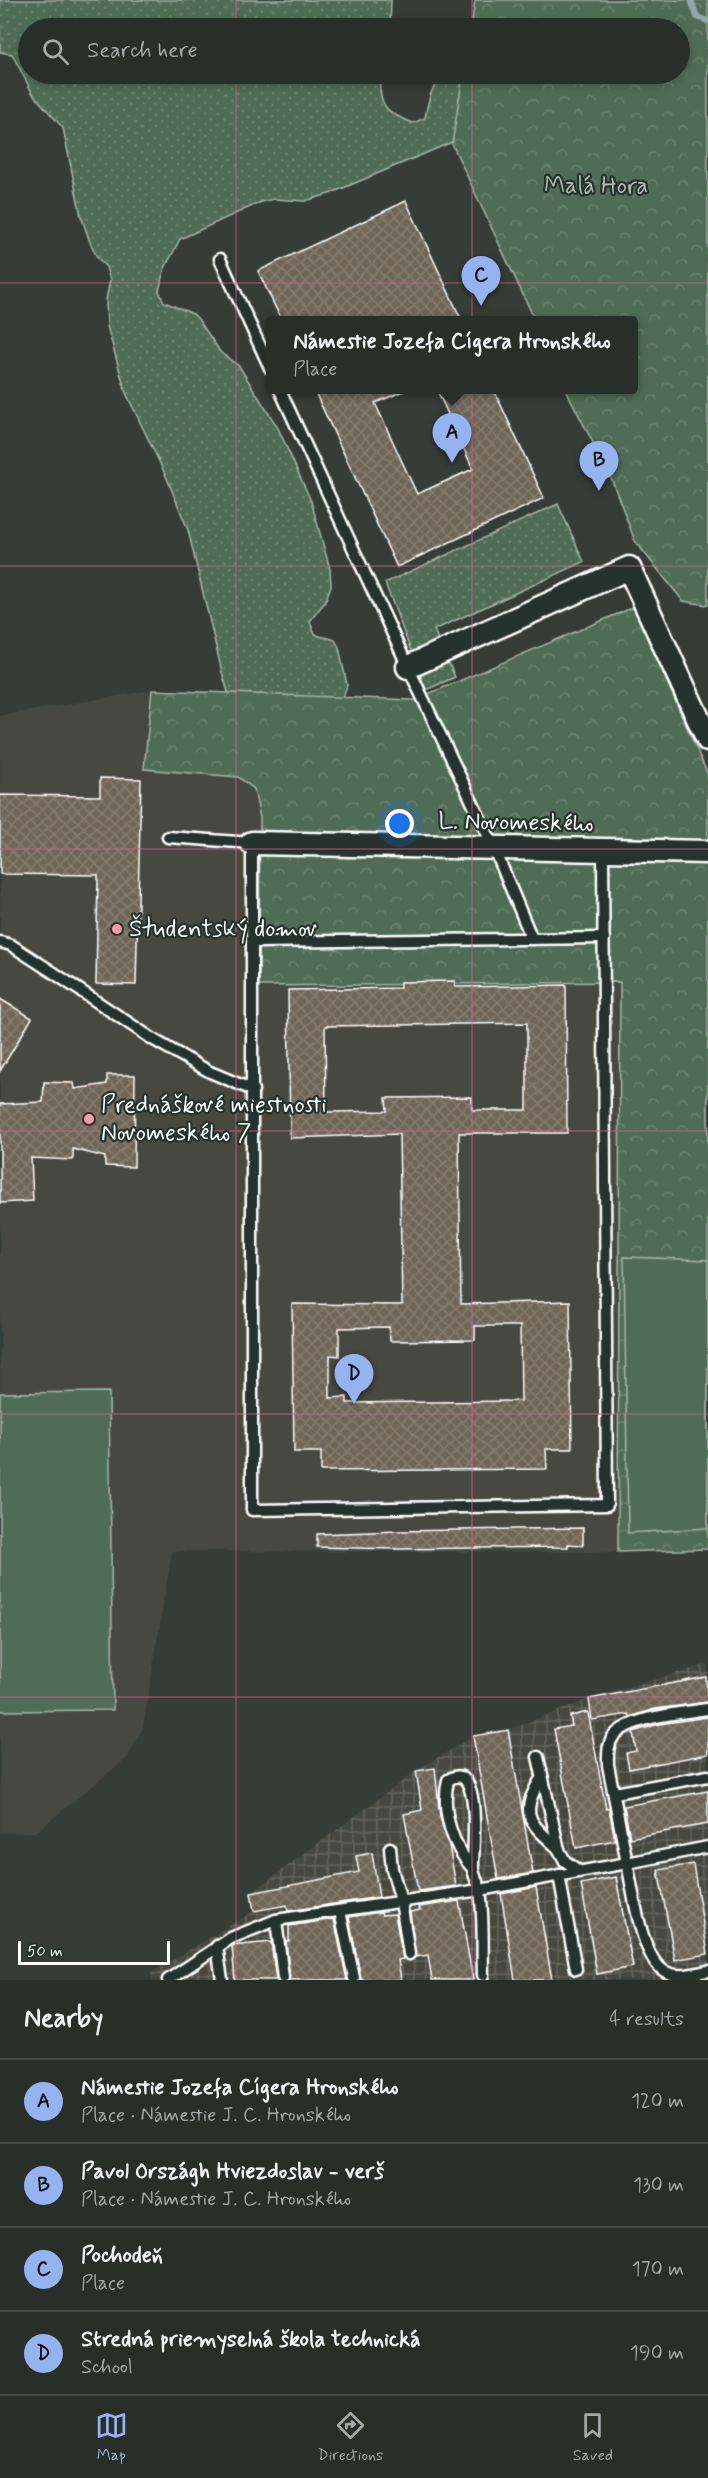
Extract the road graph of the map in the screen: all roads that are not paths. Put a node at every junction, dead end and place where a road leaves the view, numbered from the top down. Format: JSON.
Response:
{"nodes":[{"id":1,"x":220,"y":259,"type":"dead end"},
{"id":2,"x":266,"y":359,"type":"edge"},
{"id":3,"x":282,"y":394,"type":"edge"},
{"id":4,"x":408,"y":667,"type":"junction"},
{"id":5,"x":708,"y":740,"type":"edge"},
{"id":6,"x":168,"y":837,"type":"dead end"},
{"id":7,"x":252,"y":843,"type":"junction"},
{"id":8,"x":495,"y":850,"type":"junction"},
{"id":9,"x":603,"y":852,"type":"junction"},
{"id":10,"x":708,"y":852,"type":"edge"},
{"id":11,"x":604,"y":938,"type":"junction"},
{"id":12,"x":532,"y":939,"type":"junction"},
{"id":13,"x":0,"y":942,"type":"edge"},
{"id":14,"x":252,"y":942,"type":"junction"},
{"id":15,"x":253,"y":1090,"type":"junction"},
{"id":16,"x":708,"y":1709,"type":"edge"},
{"id":17,"x":538,"y":1757,"type":"dead end"},
{"id":18,"x":708,"y":1776,"type":"edge"},
{"id":19,"x":542,"y":1777,"type":"junction"},
{"id":20,"x":615,"y":1793,"type":"junction"},
{"id":21,"x":390,"y":1848,"type":"dead end"},
{"id":22,"x":559,"y":1850,"type":"junction"},
{"id":23,"x":708,"y":1850,"type":"edge"},
{"id":24,"x":627,"y":1863,"type":"junction"},
{"id":25,"x":473,"y":1869,"type":"junction"},
{"id":26,"x":579,"y":1871,"type":"junction"},
{"id":27,"x":558,"y":1875,"type":"junction"},
{"id":28,"x":480,"y":1890,"type":"junction"},
{"id":29,"x":401,"y":1901,"type":"junction"},
{"id":30,"x":340,"y":1911,"type":"junction"},
{"id":31,"x":276,"y":1920,"type":"junction"},
{"id":32,"x":217,"y":1946,"type":"junction"},
{"id":33,"x":409,"y":1954,"type":"dead end"},
{"id":34,"x":576,"y":1970,"type":"dead end"},
{"id":35,"x":708,"y":1971,"type":"edge"},
{"id":36,"x":483,"y":1975,"type":"dead end"},
{"id":37,"x":283,"y":1978,"type":"dead end"},
{"id":38,"x":354,"y":1978,"type":"dead end"},
{"id":39,"x":168,"y":1980,"type":"edge"},
{"id":40,"x":222,"y":1980,"type":"edge"}],
"edges":[{"from":1,"to":2,"type":"lane"},
{"from":3,"to":4,"type":"lane"},
{"from":4,"to":5,"type":"street"},
{"from":4,"to":8,"type":"lane"},
{"from":6,"to":7,"type":"lane"},
{"from":7,"to":8,"type":"street","name":"L. Novomeského"},
{"from":7,"to":14,"type":"lane"},
{"from":8,"to":9,"type":"street","name":"L. Novomeského"},
{"from":8,"to":12,"type":"lane"},
{"from":9,"to":10,"type":"street","name":"L. Novomeského"},
{"from":9,"to":11,"type":"lane"},
{"from":11,"to":12,"type":"lane"},
{"from":11,"to":15,"type":"lane"},
{"from":12,"to":14,"type":"lane"},
{"from":13,"to":15,"type":"lane"},
{"from":14,"to":15,"type":"lane"},
{"from":16,"to":20,"type":"lane"},
{"from":17,"to":19,"type":"lane"},
{"from":18,"to":20,"type":"lane"},
{"from":19,"to":22,"type":"lane"},
{"from":19,"to":22,"type":"lane"},
{"from":20,"to":24,"type":"lane"},
{"from":21,"to":29,"type":"lane"},
{"from":22,"to":26,"type":"lane"},
{"from":23,"to":24,"type":"lane"},
{"from":24,"to":26,"type":"lane"},
{"from":24,"to":35,"type":"lane"},
{"from":25,"to":25,"type":"lane"},
{"from":25,"to":28,"type":"lane"},
{"from":26,"to":27,"type":"lane"},
{"from":27,"to":28,"type":"lane"},
{"from":27,"to":34,"type":"lane"},
{"from":28,"to":29,"type":"lane"},
{"from":28,"to":36,"type":"lane"},
{"from":29,"to":30,"type":"lane"},
{"from":29,"to":33,"type":"lane"},
{"from":30,"to":31,"type":"lane"},
{"from":30,"to":38,"type":"lane"},
{"from":31,"to":32,"type":"lane"},
{"from":31,"to":37,"type":"lane"},
{"from":32,"to":39,"type":"lane"},
{"from":32,"to":40,"type":"lane"}]}
